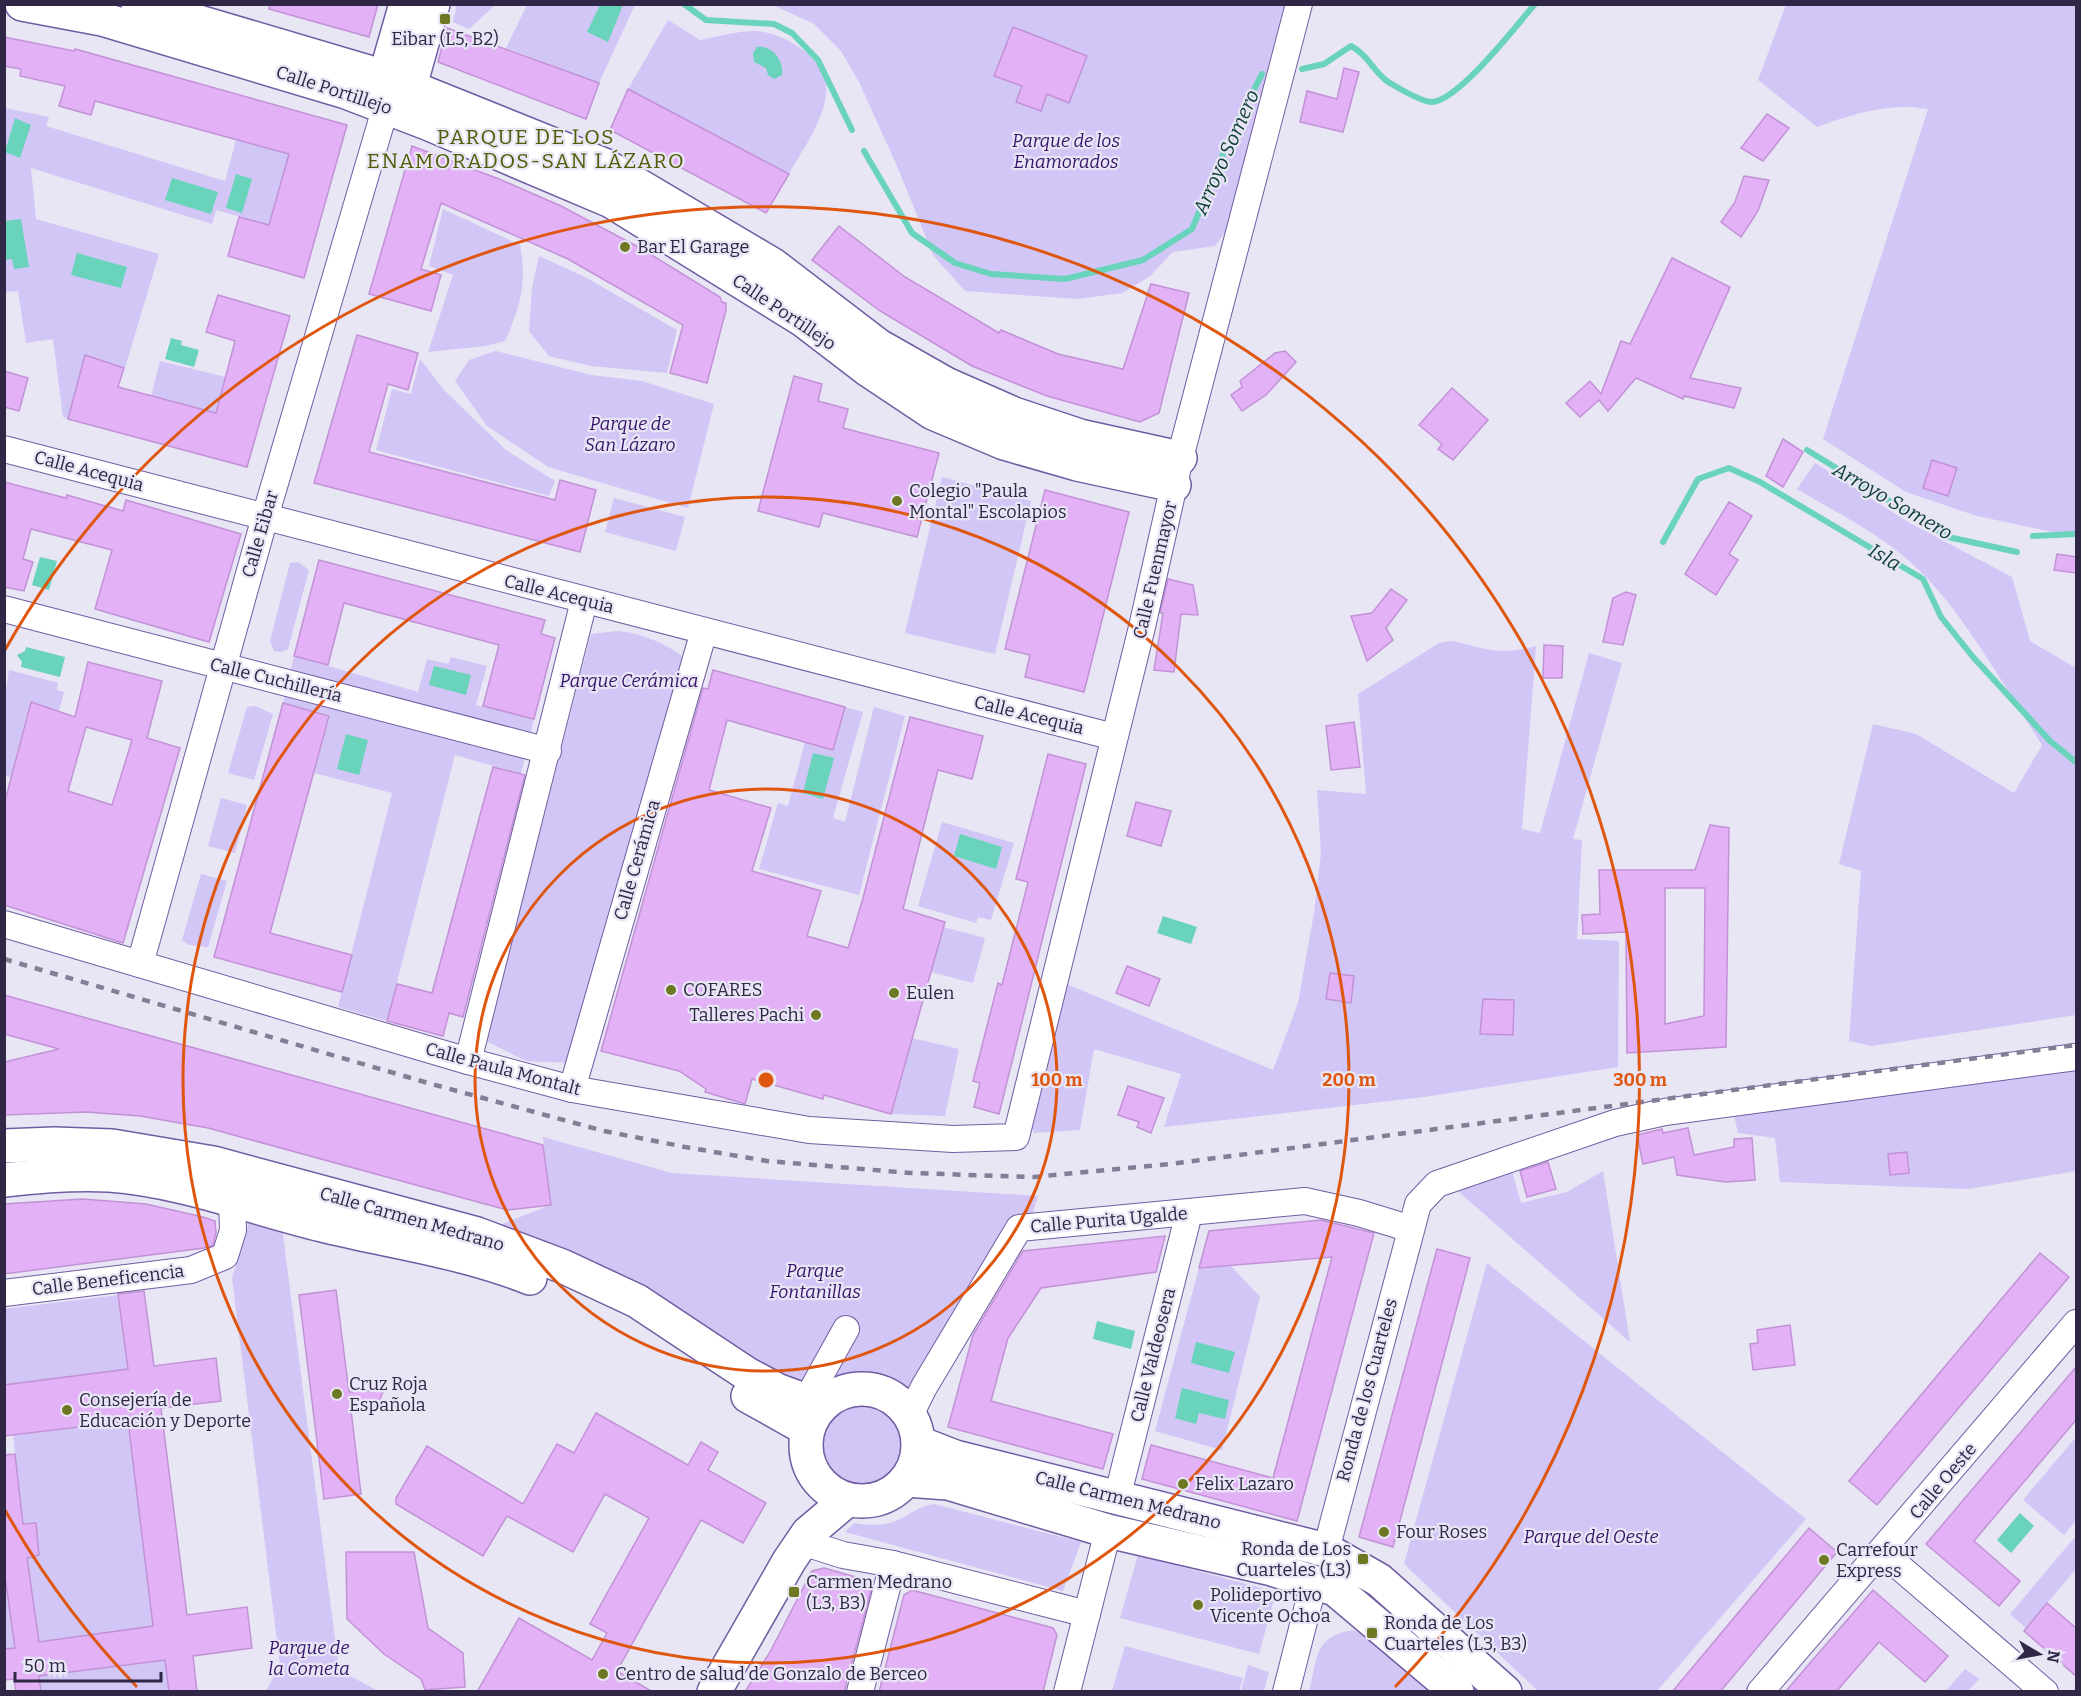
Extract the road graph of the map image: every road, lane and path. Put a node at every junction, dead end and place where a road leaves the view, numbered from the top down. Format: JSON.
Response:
{"nodes":[{"id":1,"x":22,"y":4,"type":"edge"},
{"id":2,"x":138,"y":4,"type":"edge"},
{"id":3,"x":406,"y":4,"type":"edge"},
{"id":4,"x":433,"y":4,"type":"edge"},
{"id":5,"x":1299,"y":4,"type":"edge"},
{"id":6,"x":394,"y":90,"type":"junction"},
{"id":7,"x":4,"y":449,"type":"edge"},
{"id":8,"x":1177,"y":472,"type":"junction"},
{"id":9,"x":265,"y":517,"type":"junction"},
{"id":10,"x":584,"y":601,"type":"junction"},
{"id":11,"x":4,"y":609,"type":"edge"},
{"id":12,"x":704,"y":631,"type":"junction"},
{"id":13,"x":223,"y":667,"type":"junction"},
{"id":14,"x":1114,"y":737,"type":"junction"},
{"id":15,"x":548,"y":751,"type":"junction"},
{"id":16,"x":4,"y":924,"type":"edge"},
{"id":17,"x":141,"y":964,"type":"junction"},
{"id":18,"x":2076,"y":1058,"type":"edge"},
{"id":19,"x":468,"y":1061,"type":"junction"},
{"id":20,"x":572,"y":1089,"type":"junction"},
{"id":21,"x":1016,"y":1137,"type":"joint"},
{"id":22,"x":4,"y":1146,"type":"edge"},
{"id":23,"x":4,"y":1180,"type":"edge"},
{"id":24,"x":232,"y":1201,"type":"junction"},
{"id":25,"x":1189,"y":1213,"type":"junction"},
{"id":26,"x":1411,"y":1229,"type":"junction"},
{"id":27,"x":4,"y":1293,"type":"edge"},
{"id":28,"x":2076,"y":1323,"type":"edge"},
{"id":29,"x":846,"y":1329,"type":"dead end"},
{"id":30,"x":811,"y":1412,"type":"junction"},
{"id":31,"x":914,"y":1429,"type":"junction"},
{"id":32,"x":815,"y":1475,"type":"junction"},
{"id":33,"x":906,"y":1480,"type":"junction"},
{"id":34,"x":1117,"y":1498,"type":"junction"},
{"id":35,"x":847,"y":1500,"type":"junction"},
{"id":36,"x":1108,"y":1531,"type":"junction"},
{"id":37,"x":805,"y":1537,"type":"junction"},
{"id":38,"x":1326,"y":1551,"type":"junction"},
{"id":39,"x":1882,"y":1552,"type":"junction"},
{"id":40,"x":893,"y":1564,"type":"junction"},
{"id":41,"x":1314,"y":1582,"type":"junction"},
{"id":42,"x":1087,"y":1614,"type":"junction"},
{"id":43,"x":714,"y":1692,"type":"edge"},
{"id":44,"x":860,"y":1692,"type":"edge"},
{"id":45,"x":1067,"y":1692,"type":"edge"},
{"id":46,"x":1286,"y":1692,"type":"edge"},
{"id":47,"x":1457,"y":1692,"type":"edge"},
{"id":48,"x":1505,"y":1692,"type":"edge"},
{"id":49,"x":1760,"y":1692,"type":"edge"},
{"id":50,"x":2045,"y":1692,"type":"edge"}],
"edges":[{"from":1,"to":6,"type":"main road","name":"Calle Portillejo"},
{"from":2,"to":6,"type":"main road","name":"Calle Portillejo"},
{"from":3,"to":6,"type":"main road","name":"Calle Eibar"},
{"from":4,"to":6,"type":"main road","name":"Calle Eibar"},
{"from":5,"to":8,"type":"street","name":"Calle Fuenmayor"},
{"from":6,"to":8,"type":"main road","name":"Calle Portillejo"},
{"from":6,"to":9,"type":"street","name":"Calle Eibar"},
{"from":7,"to":9,"type":"street","name":"Calle Acequia"},
{"from":8,"to":14,"type":"street","name":"Calle Fuenmayor"},
{"from":9,"to":10,"type":"street","name":"Calle Acequia"},
{"from":9,"to":13,"type":"street","name":"Calle Eibar"},
{"from":10,"to":12,"type":"street","name":"Calle Acequia"},
{"from":10,"to":15,"type":"street"},
{"from":11,"to":13,"type":"street","name":"Calle Cuchillería"},
{"from":12,"to":14,"type":"street","name":"Calle Acequia"},
{"from":12,"to":20,"type":"street","name":"Calle Cerámica"},
{"from":13,"to":15,"type":"street","name":"Calle Cuchillería"},
{"from":13,"to":17,"type":"street","name":"Calle Eibar"},
{"from":14,"to":21,"type":"street","name":"Calle Fuenmayor"},
{"from":15,"to":19,"type":"street"},
{"from":16,"to":17,"type":"street","name":"Calle Paula Montalt"},
{"from":17,"to":19,"type":"street","name":"Calle Paula Montalt"},
{"from":18,"to":26,"type":"street","name":"Ronda de los Cuarteles"},
{"from":19,"to":20,"type":"street","name":"Calle Paula Montalt"},
{"from":20,"to":21,"type":"street","name":"Calle Paula Montalt"},
{"from":22,"to":30,"type":"main road","name":"Calle Carmen Medrano"},
{"from":23,"to":24,"type":"main road","name":"Calle Carmen Medrano"},
{"from":24,"to":27,"type":"street","name":"Calle Beneficencia"},
{"from":24,"to":30,"type":"main road","name":"Calle Carmen Medrano"},
{"from":25,"to":26,"type":"street","name":"Calle Purita Ugalde"},
{"from":25,"to":31,"type":"street","name":"Calle Purita Ugalde"},
{"from":25,"to":34,"type":"street","name":"Calle Valdeosera"},
{"from":26,"to":38,"type":"street","name":"Ronda de los Cuarteles"},
{"from":28,"to":39,"type":"street","name":"Calle Oeste"},
{"from":29,"to":30,"type":"street"},
{"from":30,"to":31,"type":"main road"},
{"from":30,"to":32,"type":"main road"},
{"from":31,"to":33,"type":"main road"},
{"from":31,"to":34,"type":"main road","name":"Calle Carmen Medrano"},
{"from":32,"to":35,"type":"main road"},
{"from":32,"to":37,"type":"main road"},
{"from":33,"to":35,"type":"main road"},
{"from":33,"to":36,"type":"main road","name":"Calle Carmen Medrano"},
{"from":34,"to":38,"type":"main road","name":"Calle Carmen Medrano"},
{"from":35,"to":37,"type":"main road"},
{"from":36,"to":41,"type":"main road","name":"Calle Carmen Medrano"},
{"from":36,"to":42,"type":"street"},
{"from":37,"to":40,"type":"street"},
{"from":37,"to":43,"type":"main road"},
{"from":38,"to":48,"type":"main road","name":"Calle Carmen Medrano"},
{"from":39,"to":49,"type":"street","name":"Calle Oeste"},
{"from":39,"to":50,"type":"street"},
{"from":40,"to":42,"type":"street"},
{"from":40,"to":44,"type":"street"},
{"from":41,"to":46,"type":"street"},
{"from":41,"to":47,"type":"main road","name":"Calle Carmen Medrano"},
{"from":42,"to":45,"type":"street"}]}
